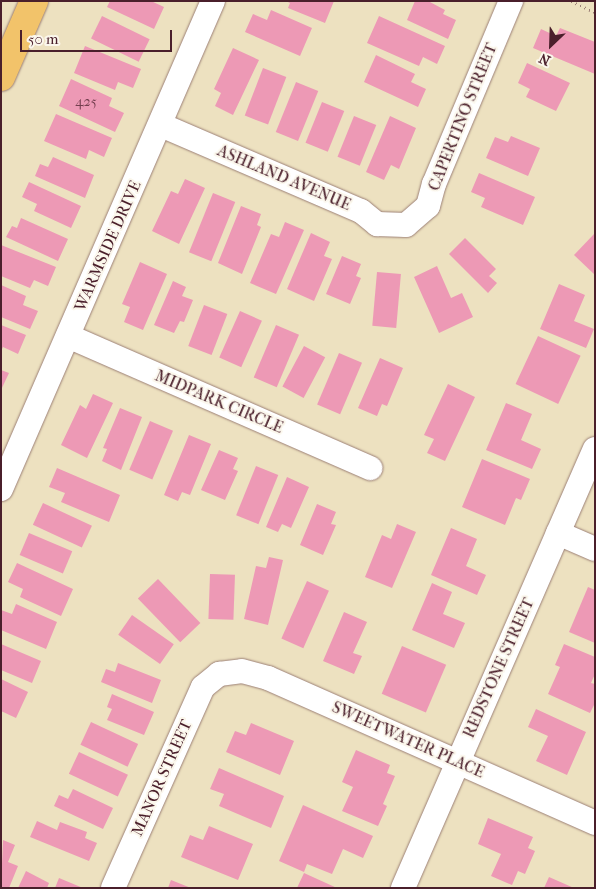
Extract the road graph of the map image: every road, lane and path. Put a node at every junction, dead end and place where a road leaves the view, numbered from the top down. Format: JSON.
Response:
{"nodes":[{"id":1,"x":34,"y":1,"type":"edge"},
{"id":2,"x":213,"y":1,"type":"edge"},
{"id":3,"x":511,"y":1,"type":"edge"},
{"id":4,"x":570,"y":1,"type":"edge"},
{"id":5,"x":595,"y":12,"type":"edge"},
{"id":6,"x":1,"y":77,"type":"edge"},
{"id":7,"x":161,"y":125,"type":"junction"},
{"id":8,"x":406,"y":225,"type":"joint"},
{"id":9,"x":68,"y":336,"type":"junction"},
{"id":10,"x":595,"y":449,"type":"edge"},
{"id":11,"x":370,"y":468,"type":"dead end"},
{"id":12,"x":1,"y":490,"type":"edge"},
{"id":13,"x":558,"y":533,"type":"junction"},
{"id":14,"x":595,"y":549,"type":"edge"},
{"id":15,"x":219,"y":674,"type":"joint"},
{"id":16,"x":458,"y":762,"type":"junction"},
{"id":17,"x":595,"y":823,"type":"edge"},
{"id":18,"x":113,"y":888,"type":"edge"},
{"id":19,"x":403,"y":888,"type":"edge"}],
"edges":[{"from":1,"to":6,"type":"main road"},
{"from":2,"to":7,"type":"street","name":"WARMSIDE DRIVE"},
{"from":3,"to":8,"type":"street","name":"CAPERTINO STREET"},
{"from":4,"to":5,"type":"path"},
{"from":7,"to":8,"type":"street","name":"ASHLAND AVENUE"},
{"from":7,"to":9,"type":"street","name":"WARMSIDE DRIVE"},
{"from":9,"to":11,"type":"street","name":"MIDPARK CIRCLE"},
{"from":9,"to":12,"type":"street","name":"WARMSIDE DRIVE"},
{"from":10,"to":13,"type":"street","name":"REDSTONE STREET"},
{"from":13,"to":14,"type":"street"},
{"from":13,"to":16,"type":"street","name":"REDSTONE STREET"},
{"from":15,"to":16,"type":"street","name":"SWEETWATER PLACE"},
{"from":15,"to":18,"type":"street","name":"MANOR STREET"},
{"from":16,"to":17,"type":"street","name":"SWEETWATER PLACE"},
{"from":16,"to":19,"type":"street","name":"REDSTONE STREET"}]}
